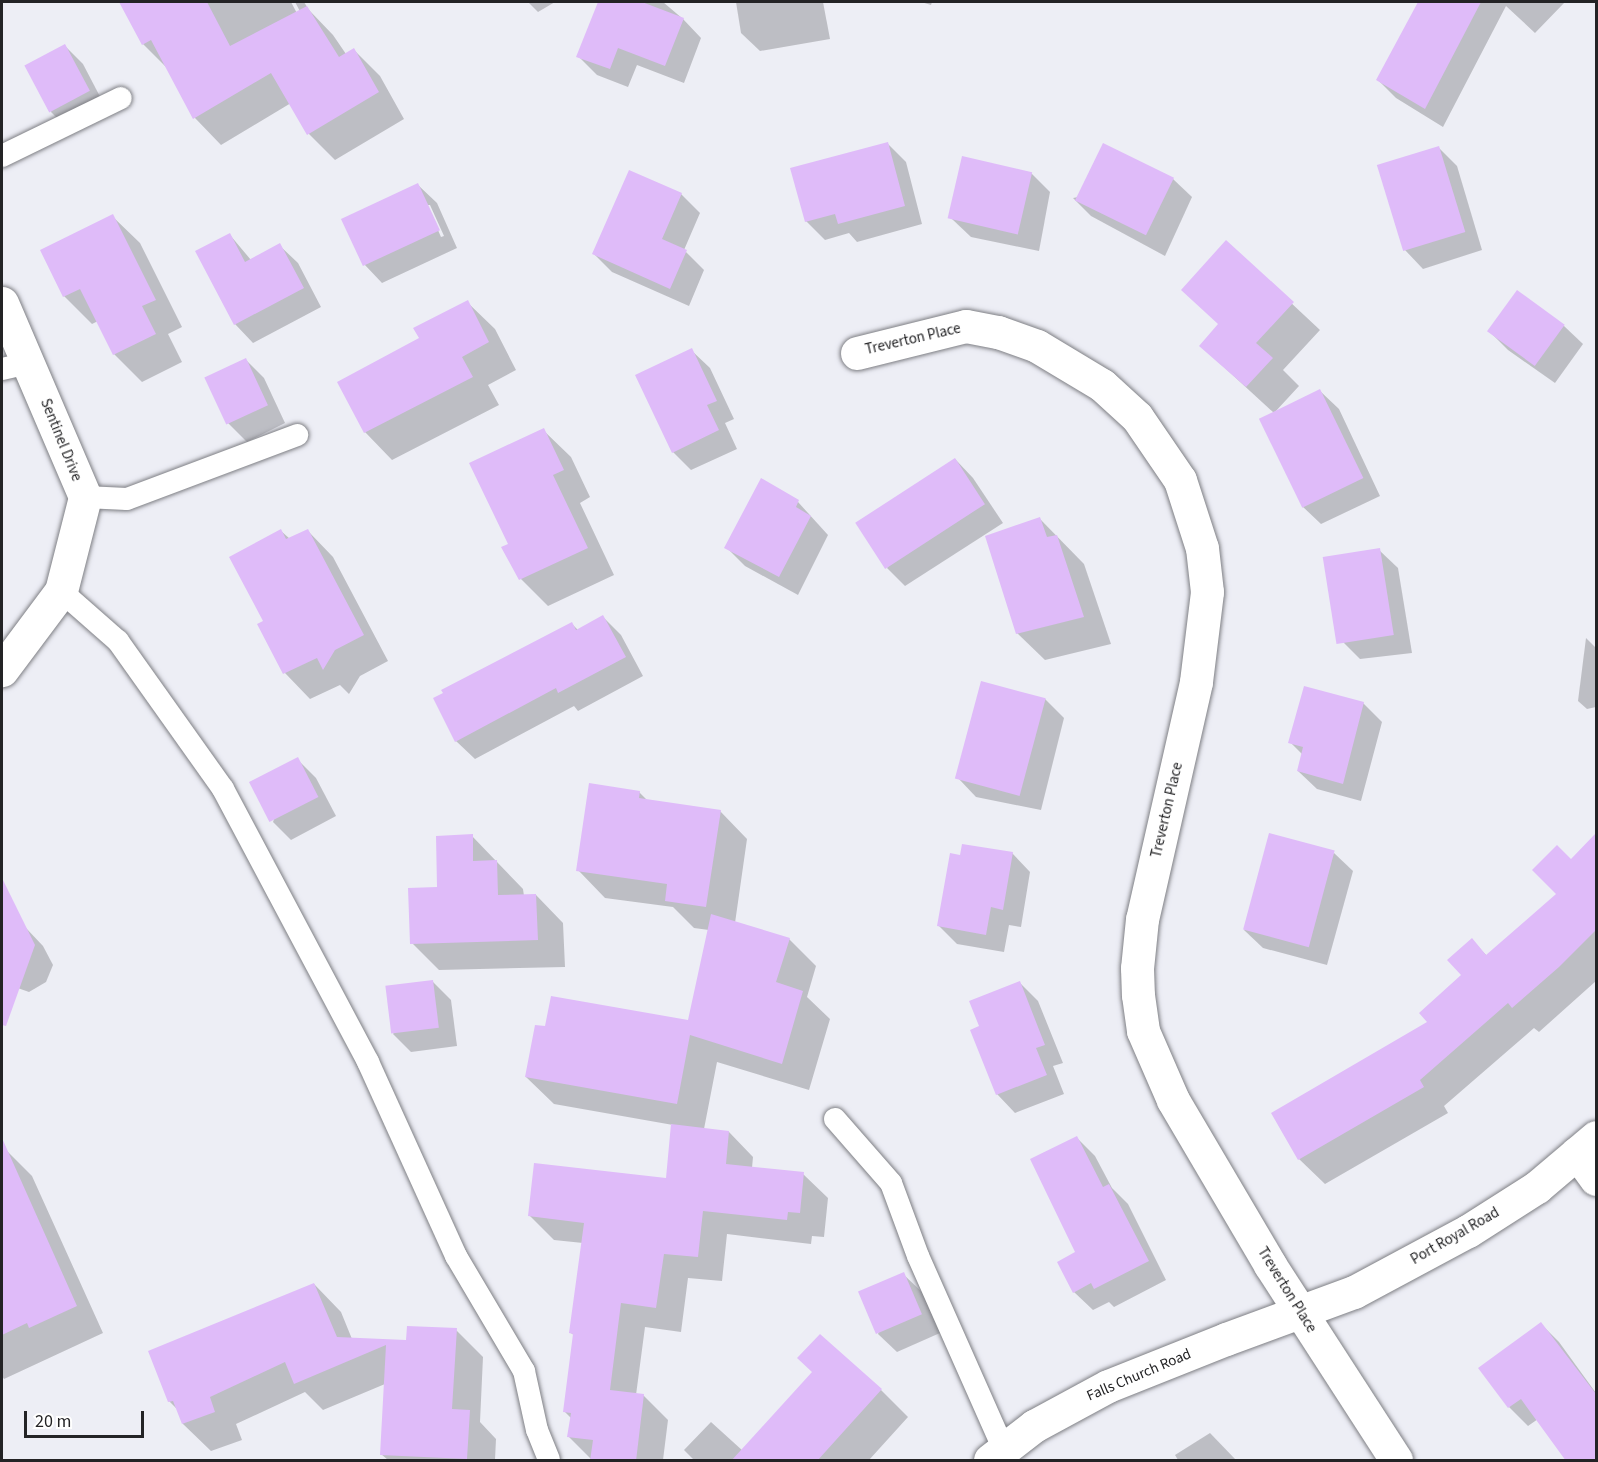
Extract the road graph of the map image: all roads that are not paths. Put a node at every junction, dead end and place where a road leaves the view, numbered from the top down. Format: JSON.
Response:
{"nodes":[{"id":1,"x":121,"y":98,"type":"dead end"},
{"id":2,"x":2,"y":156,"type":"edge"},
{"id":3,"x":2,"y":303,"type":"edge"},
{"id":4,"x":857,"y":353,"type":"dead end"},
{"id":5,"x":15,"y":366,"type":"edge"},
{"id":6,"x":297,"y":435,"type":"dead end"},
{"id":7,"x":85,"y":497,"type":"junction"},
{"id":8,"x":61,"y":591,"type":"junction"},
{"id":9,"x":2,"y":670,"type":"edge"},
{"id":10,"x":835,"y":1119,"type":"dead end"},
{"id":11,"x":1587,"y":1145,"type":"edge"},
{"id":12,"x":1596,"y":1179,"type":"edge"},
{"id":13,"x":1301,"y":1313,"type":"junction"},
{"id":14,"x":997,"y":1455,"type":"edge"},
{"id":15,"x":549,"y":1461,"type":"edge"},
{"id":16,"x":1396,"y":1461,"type":"edge"}],
"edges":[{"from":1,"to":2,"type":"lane"},
{"from":3,"to":5,"type":"street","name":"Sentinel Drive"},
{"from":4,"to":13,"type":"street","name":"Treverton Place"},
{"from":5,"to":7,"type":"street","name":"Sentinel Drive"},
{"from":6,"to":7,"type":"lane"},
{"from":7,"to":8,"type":"street","name":"Sentinel Drive"},
{"from":8,"to":9,"type":"street","name":"Sentinel Drive"},
{"from":8,"to":15,"type":"lane"},
{"from":10,"to":14,"type":"lane"},
{"from":11,"to":12,"type":"street"},
{"from":11,"to":13,"type":"street","name":"Port Royal Road"},
{"from":13,"to":14,"type":"street","name":"Falls Church Road"},
{"from":13,"to":16,"type":"street","name":"Treverton Place"}]}
